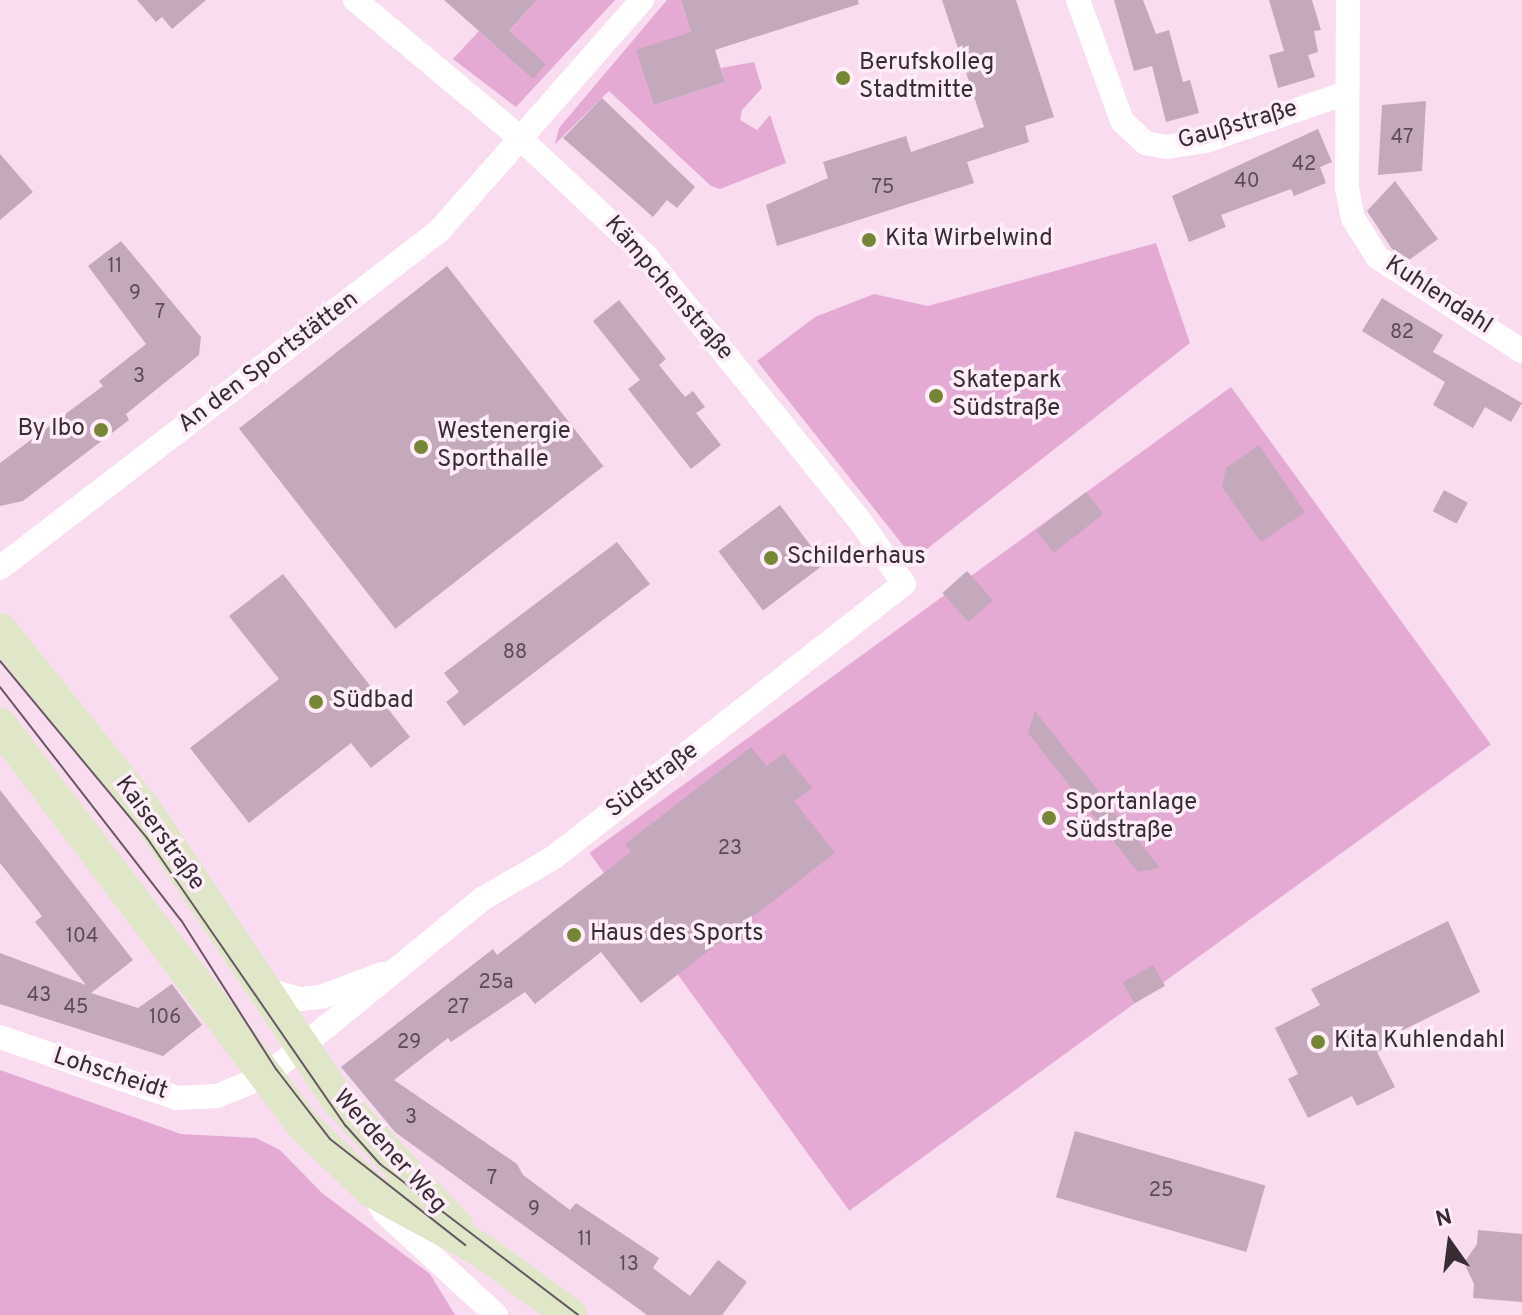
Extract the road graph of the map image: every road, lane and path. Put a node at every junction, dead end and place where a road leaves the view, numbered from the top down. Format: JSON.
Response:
{"nodes":[{"id":1,"x":355,"y":0,"type":"edge"},
{"id":2,"x":642,"y":0,"type":"edge"},
{"id":3,"x":1078,"y":0,"type":"edge"},
{"id":4,"x":1348,"y":0,"type":"edge"},
{"id":5,"x":1346,"y":93,"type":"junction"},
{"id":6,"x":519,"y":137,"type":"junction"},
{"id":7,"x":1522,"y":351,"type":"edge"},
{"id":8,"x":0,"y":568,"type":"edge"},
{"id":9,"x":904,"y":584,"type":"joint"},
{"id":10,"x":0,"y":630,"type":"edge"},
{"id":11,"x":0,"y":725,"type":"edge"},
{"id":12,"x":395,"y":969,"type":"junction"},
{"id":13,"x":265,"y":989,"type":"junction"},
{"id":14,"x":0,"y":1037,"type":"edge"},
{"id":15,"x":303,"y":1049,"type":"junction"},
{"id":16,"x":266,"y":1076,"type":"junction"},
{"id":17,"x":371,"y":1190,"type":"junction"},
{"id":18,"x":481,"y":1250,"type":"junction"},
{"id":19,"x":496,"y":1315,"type":"edge"},
{"id":20,"x":570,"y":1315,"type":"edge"}],
"edges":[{"from":1,"to":6,"type":"street","name":"Kämpchenstraße"},
{"from":2,"to":6,"type":"street","name":"An den Sportstätten"},
{"from":3,"to":5,"type":"street","name":"Gaußstraße"},
{"from":4,"to":5,"type":"street","name":"Kuhlendahl"},
{"from":5,"to":7,"type":"street","name":"Kuhlendahl"},
{"from":6,"to":8,"type":"street","name":"An den Sportstätten"},
{"from":6,"to":9,"type":"street","name":"Kämpchenstraße"},
{"from":9,"to":12,"type":"street","name":"Südstraße"},
{"from":10,"to":13,"type":"main road","name":"Kaiserstraße"},
{"from":11,"to":16,"type":"main road"},
{"from":12,"to":13,"type":"street","name":"Südstraße"},
{"from":12,"to":15,"type":"street","name":"Südstraße"},
{"from":13,"to":15,"type":"main road","name":"Kaiserstraße"},
{"from":14,"to":16,"type":"street","name":"Lohscheidt"},
{"from":15,"to":16,"type":"street","name":"Südstraße"},
{"from":15,"to":18,"type":"main road","name":"Werdener Weg"},
{"from":16,"to":17,"type":"main road","name":"Werdener Weg"},
{"from":17,"to":18,"type":"main road","name":"Werdener Weg"},
{"from":17,"to":19,"type":"street"},
{"from":18,"to":20,"type":"main road","name":"Werdener Weg"}]}
